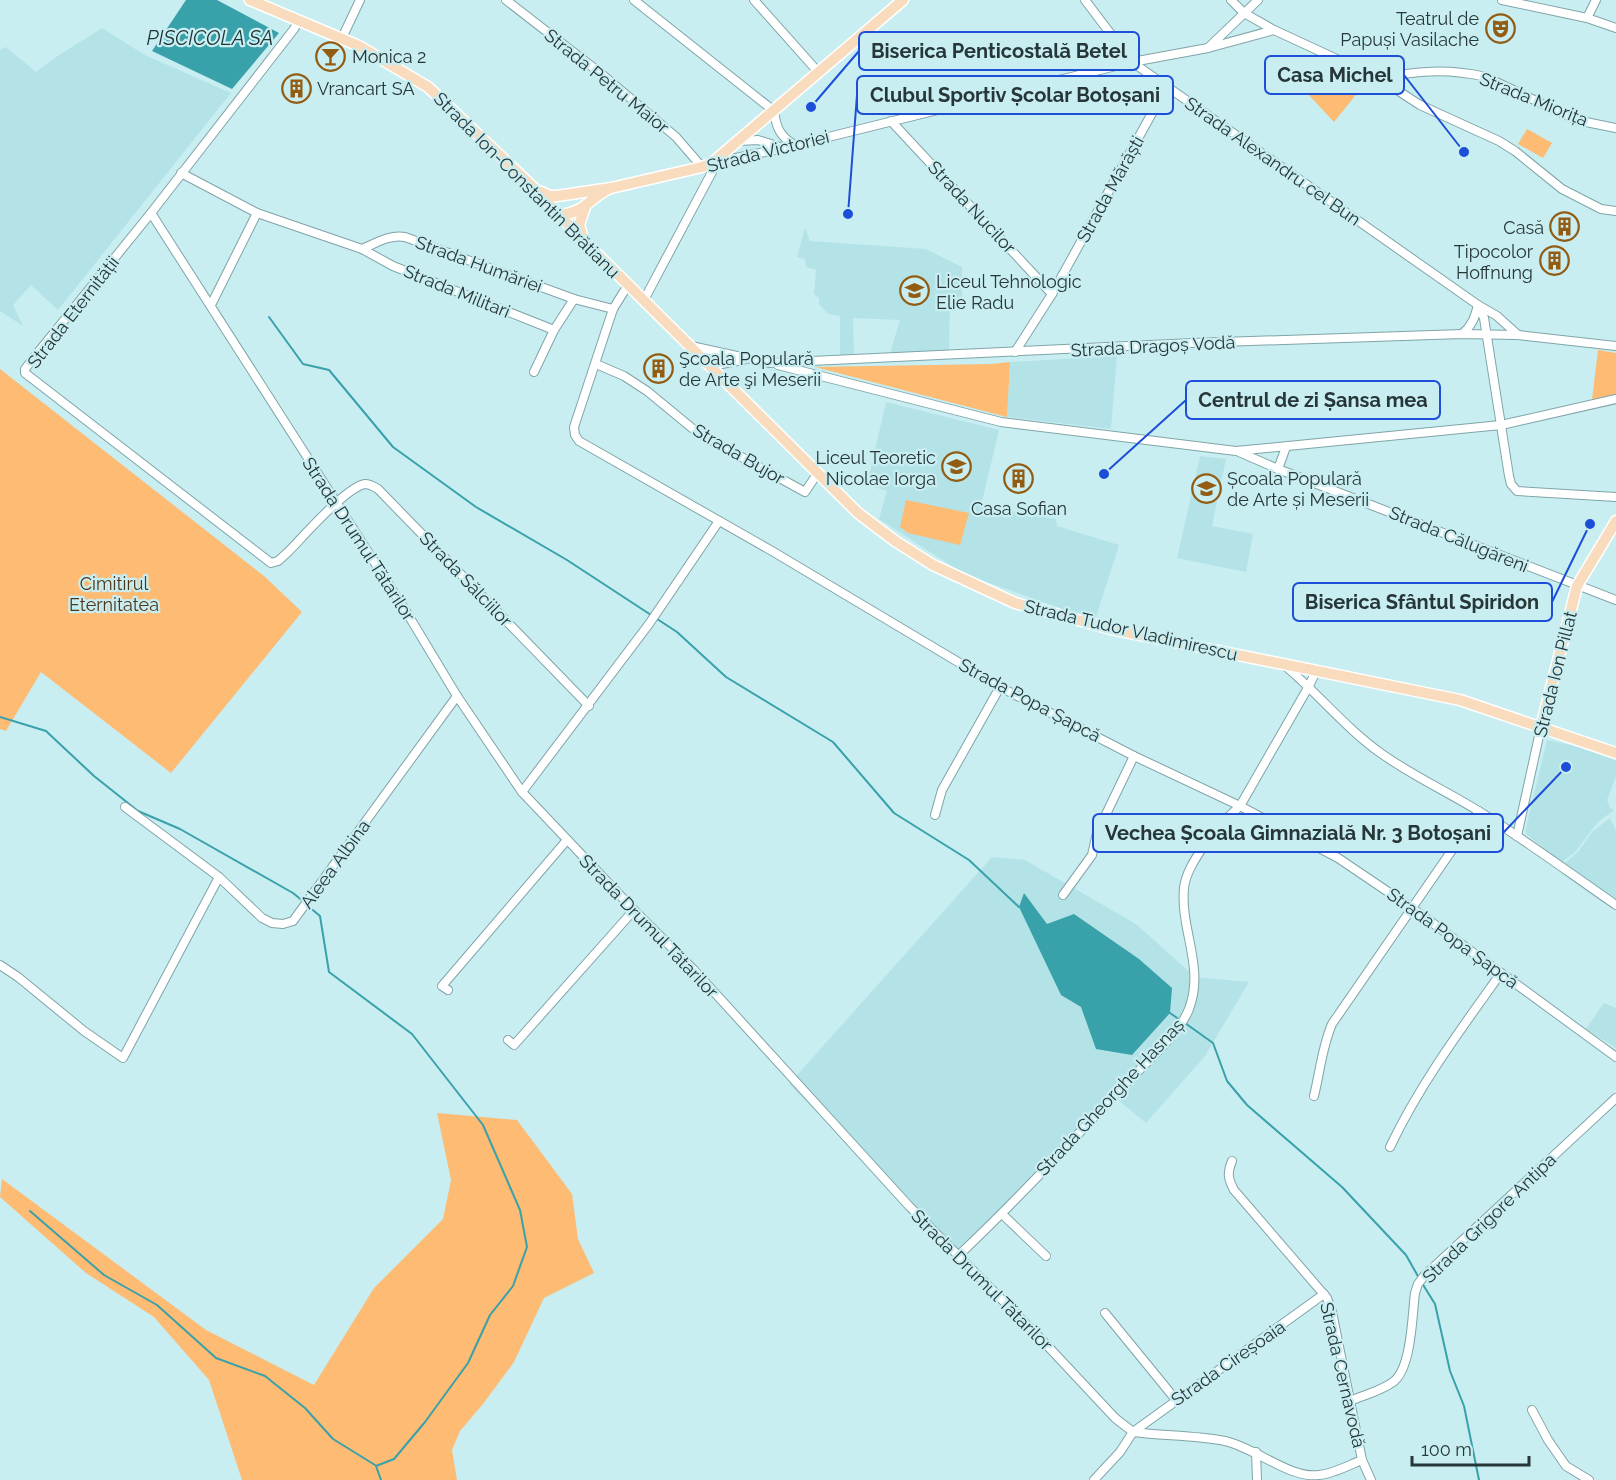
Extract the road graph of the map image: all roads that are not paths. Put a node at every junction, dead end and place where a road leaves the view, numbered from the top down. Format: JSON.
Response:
{"nodes":[{"id":1,"x":250,"y":0,"type":"edge"},
{"id":2,"x":360,"y":0,"type":"edge"},
{"id":3,"x":507,"y":0,"type":"edge"},
{"id":4,"x":634,"y":0,"type":"edge"},
{"id":5,"x":753,"y":0,"type":"edge"},
{"id":6,"x":903,"y":0,"type":"edge"},
{"id":7,"x":1085,"y":0,"type":"edge"},
{"id":8,"x":1231,"y":0,"type":"edge"},
{"id":9,"x":1258,"y":0,"type":"edge"},
{"id":10,"x":1502,"y":0,"type":"edge"},
{"id":11,"x":1596,"y":0,"type":"edge"},
{"id":12,"x":1244,"y":13,"type":"junction"},
{"id":13,"x":1587,"y":18,"type":"junction"},
{"id":14,"x":298,"y":21,"type":"junction"},
{"id":15,"x":1616,"y":28,"type":"edge"},
{"id":16,"x":1275,"y":30,"type":"junction"},
{"id":17,"x":342,"y":38,"type":"junction"},
{"id":18,"x":1208,"y":48,"type":"junction"},
{"id":19,"x":1132,"y":62,"type":"junction"},
{"id":20,"x":819,"y":74,"type":"junction"},
{"id":21,"x":1380,"y":79,"type":"junction"},
{"id":22,"x":1167,"y":86,"type":"junction"},
{"id":23,"x":774,"y":111,"type":"junction"},
{"id":24,"x":891,"y":121,"type":"junction"},
{"id":25,"x":1616,"y":128,"type":"edge"},
{"id":26,"x":739,"y":141,"type":"junction"},
{"id":27,"x":795,"y":145,"type":"junction"},
{"id":28,"x":784,"y":148,"type":"junction"},
{"id":29,"x":707,"y":165,"type":"junction"},
{"id":30,"x":182,"y":173,"type":"junction"},
{"id":31,"x":611,"y":188,"type":"junction"},
{"id":32,"x":536,"y":190,"type":"junction"},
{"id":33,"x":580,"y":193,"type":"junction"},
{"id":34,"x":585,"y":207,"type":"junction"},
{"id":35,"x":1616,"y":212,"type":"edge"},
{"id":36,"x":152,"y":213,"type":"junction"},
{"id":37,"x":256,"y":213,"type":"junction"},
{"id":38,"x":561,"y":215,"type":"junction"},
{"id":39,"x":584,"y":241,"type":"junction"},
{"id":40,"x":362,"y":249,"type":"junction"},
{"id":41,"x":628,"y":285,"type":"junction"},
{"id":42,"x":1052,"y":294,"type":"junction"},
{"id":43,"x":574,"y":299,"type":"junction"},
{"id":44,"x":644,"y":300,"type":"junction"},
{"id":45,"x":211,"y":305,"type":"junction"},
{"id":46,"x":1478,"y":305,"type":"junction"},
{"id":47,"x":613,"y":309,"type":"junction"},
{"id":48,"x":554,"y":330,"type":"junction"},
{"id":49,"x":1462,"y":334,"type":"junction"},
{"id":50,"x":1487,"y":334,"type":"junction"},
{"id":51,"x":1518,"y":335,"type":"junction"},
{"id":52,"x":691,"y":346,"type":"junction"},
{"id":53,"x":1616,"y":346,"type":"edge"},
{"id":54,"x":1015,"y":352,"type":"junction"},
{"id":55,"x":746,"y":359,"type":"junction"},
{"id":56,"x":769,"y":363,"type":"junction"},
{"id":57,"x":596,"y":364,"type":"junction"},
{"id":58,"x":711,"y":366,"type":"junction"},
{"id":59,"x":534,"y":372,"type":"dead end"},
{"id":60,"x":1616,"y":399,"type":"edge"},
{"id":61,"x":1501,"y":424,"type":"junction"},
{"id":62,"x":1286,"y":447,"type":"junction"},
{"id":63,"x":1236,"y":451,"type":"junction"},
{"id":64,"x":1278,"y":469,"type":"junction"},
{"id":65,"x":817,"y":474,"type":"junction"},
{"id":66,"x":1616,"y":497,"type":"edge"},
{"id":67,"x":336,"y":504,"type":"junction"},
{"id":68,"x":1616,"y":520,"type":"edge"},
{"id":69,"x":719,"y":521,"type":"junction"},
{"id":70,"x":1577,"y":586,"type":"junction"},
{"id":71,"x":1616,"y":600,"type":"edge"},
{"id":72,"x":1283,"y":665,"type":"junction"},
{"id":73,"x":1316,"y":671,"type":"junction"},
{"id":74,"x":1309,"y":686,"type":"junction"},
{"id":75,"x":1000,"y":687,"type":"junction"},
{"id":76,"x":457,"y":696,"type":"junction"},
{"id":77,"x":589,"y":706,"type":"junction"},
{"id":78,"x":1541,"y":727,"type":"junction"},
{"id":79,"x":1616,"y":753,"type":"edge"},
{"id":80,"x":1134,"y":756,"type":"junction"},
{"id":81,"x":522,"y":792,"type":"junction"},
{"id":82,"x":1240,"y":806,"type":"junction"},
{"id":83,"x":125,"y":807,"type":"dead end"},
{"id":84,"x":1479,"y":811,"type":"junction"},
{"id":85,"x":935,"y":815,"type":"dead end"},
{"id":86,"x":1226,"y":819,"type":"junction"},
{"id":87,"x":1211,"y":835,"type":"junction"},
{"id":88,"x":1517,"y":836,"type":"junction"},
{"id":89,"x":567,"y":840,"type":"junction"},
{"id":90,"x":219,"y":877,"type":"junction"},
{"id":91,"x":1063,"y":896,"type":"dead end"},
{"id":92,"x":1616,"y":905,"type":"edge"},
{"id":93,"x":1412,"y":908,"type":"junction"},
{"id":94,"x":634,"y":910,"type":"junction"},
{"id":95,"x":0,"y":965,"type":"edge"},
{"id":96,"x":1501,"y":973,"type":"junction"},
{"id":97,"x":448,"y":990,"type":"dead end"},
{"id":98,"x":508,"y":1040,"type":"dead end"},
{"id":99,"x":1616,"y":1057,"type":"edge"},
{"id":100,"x":1314,"y":1096,"type":"dead end"},
{"id":101,"x":1616,"y":1098,"type":"edge"},
{"id":102,"x":1390,"y":1147,"type":"dead end"},
{"id":103,"x":1232,"y":1161,"type":"dead end"},
{"id":104,"x":1002,"y":1214,"type":"junction"},
{"id":105,"x":959,"y":1256,"type":"junction"},
{"id":106,"x":1046,"y":1256,"type":"dead end"},
{"id":107,"x":1324,"y":1294,"type":"junction"},
{"id":108,"x":1105,"y":1313,"type":"dead end"},
{"id":109,"x":1176,"y":1400,"type":"junction"},
{"id":110,"x":1350,"y":1401,"type":"junction"},
{"id":111,"x":1532,"y":1410,"type":"dead end"},
{"id":112,"x":1133,"y":1432,"type":"junction"},
{"id":113,"x":1256,"y":1452,"type":"junction"},
{"id":114,"x":1362,"y":1460,"type":"junction"},
{"id":115,"x":1320,"y":1478,"type":"edge"},
{"id":116,"x":1094,"y":1480,"type":"edge"},
{"id":117,"x":1257,"y":1480,"type":"edge"},
{"id":118,"x":1371,"y":1480,"type":"edge"},
{"id":119,"x":1589,"y":1480,"type":"edge"}],
"edges":[{"from":1,"to":14,"type":"main road","name":"Strada Ion-Constantin Brătianu"},
{"from":2,"to":17,"type":"street"},
{"from":3,"to":29,"type":"street","name":"Strada Petru Maior"},
{"from":4,"to":23,"type":"street"},
{"from":5,"to":20,"type":"street"},
{"from":6,"to":20,"type":"main road"},
{"from":7,"to":19,"type":"street","name":"Strada Alexandru cel Bun"},
{"from":8,"to":12,"type":"street"},
{"from":9,"to":12,"type":"street"},
{"from":10,"to":13,"type":"street"},
{"from":11,"to":13,"type":"street"},
{"from":12,"to":16,"type":"street"},
{"from":12,"to":18,"type":"street"},
{"from":13,"to":15,"type":"street"},
{"from":14,"to":17,"type":"main road","name":"Strada Ion-Constantin Brătianu"},
{"from":14,"to":30,"type":"street","name":"Strada Eternității"},
{"from":16,"to":18,"type":"street","name":"Strada Victoriei"},
{"from":16,"to":21,"type":"street"},
{"from":17,"to":32,"type":"main road","name":"Strada Ion-Constantin Brătianu"},
{"from":18,"to":19,"type":"street","name":"Strada Victoriei"},
{"from":19,"to":22,"type":"street","name":"Strada Alexandru cel Bun"},
{"from":19,"to":24,"type":"street","name":"Strada Victoriei"},
{"from":20,"to":23,"type":"main road"},
{"from":21,"to":25,"type":"street","name":"Strada Miorița"},
{"from":21,"to":35,"type":"street"},
{"from":22,"to":42,"type":"street","name":"Strada Mărăști"},
{"from":22,"to":46,"type":"street","name":"Strada Alexandru cel Bun"},
{"from":23,"to":26,"type":"main road"},
{"from":23,"to":27,"type":"street"},
{"from":24,"to":27,"type":"street","name":"Strada Victoriei"},
{"from":24,"to":42,"type":"street","name":"Strada Nucilor"},
{"from":26,"to":28,"type":"street"},
{"from":26,"to":29,"type":"main road"},
{"from":27,"to":28,"type":"street","name":"Strada Victoriei"},
{"from":28,"to":29,"type":"street","name":"Strada Victoriei"},
{"from":29,"to":31,"type":"main road","name":"Strada Victoriei"},
{"from":29,"to":44,"type":"street"},
{"from":30,"to":36,"type":"street","name":"Strada Eternității"},
{"from":30,"to":37,"type":"street"},
{"from":31,"to":33,"type":"main road","name":"Strada Victoriei"},
{"from":31,"to":34,"type":"main road","name":"Strada Victoriei"},
{"from":32,"to":33,"type":"main road","name":"Strada Victoriei"},
{"from":32,"to":38,"type":"main road","name":"Strada Ion-Constantin Brătianu"},
{"from":33,"to":38,"type":"main road"},
{"from":34,"to":38,"type":"main road","name":"Strada Victoriei"},
{"from":34,"to":39,"type":"main road"},
{"from":36,"to":45,"type":"street","name":"Strada Drumul Tătarilor"},
{"from":36,"to":67,"type":"street","name":"Strada Eternității"},
{"from":37,"to":40,"type":"street"},
{"from":37,"to":45,"type":"street"},
{"from":38,"to":39,"type":"main road","name":"Strada Ion-Constantin Brătianu"},
{"from":39,"to":41,"type":"main road","name":"Strada Ion-Constantin Brătianu"},
{"from":40,"to":43,"type":"street","name":"Strada Humăriei"},
{"from":40,"to":48,"type":"street","name":"Strada Militari"},
{"from":41,"to":44,"type":"main road","name":"Strada Ion-Constantin Brătianu"},
{"from":41,"to":47,"type":"street","name":"Strada Popa Șapcă"},
{"from":42,"to":54,"type":"street","name":"Strada Mărăști"},
{"from":43,"to":47,"type":"street","name":"Strada Humăriei"},
{"from":43,"to":48,"type":"street"},
{"from":44,"to":52,"type":"main road","name":"Strada Ion-Constantin Brătianu"},
{"from":45,"to":67,"type":"street","name":"Strada Drumul Tătarilor"},
{"from":46,"to":49,"type":"street"},
{"from":46,"to":50,"type":"street"},
{"from":46,"to":51,"type":"street","name":"Strada Alexandru cel Bun"},
{"from":47,"to":57,"type":"street","name":"Strada Popa Șapcă"},
{"from":48,"to":59,"type":"street"},
{"from":49,"to":50,"type":"street","name":"Strada Dragoș Vodă"},
{"from":49,"to":54,"type":"street","name":"Strada Dragoș Vodă"},
{"from":50,"to":51,"type":"street","name":"Strada Dragoș Vodă"},
{"from":50,"to":61,"type":"street"},
{"from":51,"to":53,"type":"street","name":"Strada Dragoș Vodă"},
{"from":52,"to":55,"type":"street","name":"Strada Dragoș Vodă"},
{"from":52,"to":58,"type":"main road","name":"Strada Tudor Vladimirescu"},
{"from":54,"to":56,"type":"street","name":"Strada Dragoș Vodă"},
{"from":55,"to":56,"type":"street","name":"Strada Dragoș Vodă"},
{"from":55,"to":58,"type":"street"},
{"from":56,"to":63,"type":"street"},
{"from":57,"to":65,"type":"street","name":"Strada Bujor"},
{"from":57,"to":69,"type":"street","name":"Strada Popa Șapcă"},
{"from":58,"to":65,"type":"main road","name":"Strada Tudor Vladimirescu"},
{"from":60,"to":61,"type":"street"},
{"from":61,"to":62,"type":"street"},
{"from":61,"to":66,"type":"street"},
{"from":62,"to":63,"type":"street"},
{"from":62,"to":64,"type":"street"},
{"from":63,"to":64,"type":"street","name":"Strada Călugăreni"},
{"from":64,"to":70,"type":"street","name":"Strada Călugăreni"},
{"from":65,"to":72,"type":"main road","name":"Strada Tudor Vladimirescu"},
{"from":67,"to":76,"type":"street","name":"Strada Drumul Tătarilor"},
{"from":67,"to":77,"type":"street","name":"Strada Sălciilor"},
{"from":68,"to":70,"type":"main road","name":"Strada Ion Pillat"},
{"from":69,"to":75,"type":"street","name":"Strada Popa Șapcă"},
{"from":69,"to":77,"type":"street"},
{"from":70,"to":71,"type":"street","name":"Strada Călugăreni"},
{"from":70,"to":78,"type":"main road","name":"Strada Ion Pillat"},
{"from":72,"to":73,"type":"main road","name":"Strada Tudor Vladimirescu"},
{"from":72,"to":74,"type":"street"},
{"from":73,"to":74,"type":"street","name":"Strada Gheorghe Hasnaș"},
{"from":73,"to":78,"type":"main road","name":"Strada Tudor Vladimirescu"},
{"from":74,"to":82,"type":"street","name":"Strada Gheorghe Hasnaș"},
{"from":74,"to":84,"type":"street"},
{"from":75,"to":80,"type":"street","name":"Strada Popa Șapcă"},
{"from":75,"to":85,"type":"street"},
{"from":76,"to":81,"type":"street","name":"Strada Drumul Tătarilor"},
{"from":76,"to":90,"type":"street","name":"Aleea Albina"},
{"from":77,"to":81,"type":"street"},
{"from":78,"to":79,"type":"main road","name":"Strada Tudor Vladimirescu"},
{"from":78,"to":88,"type":"street","name":"Strada Ion Pillat"},
{"from":80,"to":82,"type":"street","name":"Strada Popa Șapcă"},
{"from":80,"to":91,"type":"street"},
{"from":81,"to":89,"type":"street","name":"Strada Drumul Tătarilor"},
{"from":82,"to":86,"type":"street","name":"Strada Gheorghe Hasnaș"},
{"from":82,"to":93,"type":"street","name":"Strada Popa Șapcă"},
{"from":83,"to":90,"type":"street","name":"Aleea Albina"},
{"from":84,"to":88,"type":"street"},
{"from":84,"to":93,"type":"street"},
{"from":86,"to":87,"type":"street"},
{"from":86,"to":87,"type":"street","name":"Strada Gheorghe Hasnaș"},
{"from":87,"to":104,"type":"street","name":"Strada Gheorghe Hasnaș"},
{"from":88,"to":92,"type":"street"},
{"from":89,"to":94,"type":"street","name":"Strada Drumul Tătarilor"},
{"from":89,"to":97,"type":"street"},
{"from":90,"to":95,"type":"street"},
{"from":93,"to":96,"type":"street","name":"Strada Popa Șapcă"},
{"from":93,"to":100,"type":"street"},
{"from":94,"to":98,"type":"street"},
{"from":94,"to":105,"type":"street","name":"Strada Drumul Tătarilor"},
{"from":96,"to":99,"type":"street","name":"Strada Popa Șapcă"},
{"from":96,"to":102,"type":"street"},
{"from":101,"to":110,"type":"street","name":"Strada Grigore Antipa"},
{"from":103,"to":107,"type":"street","name":"Strada Cernavodă"},
{"from":104,"to":105,"type":"street","name":"Strada Gheorghe Hasnaș"},
{"from":104,"to":106,"type":"street"},
{"from":105,"to":112,"type":"street","name":"Strada Drumul Tătarilor"},
{"from":107,"to":109,"type":"street","name":"Strada Cireșoaia"},
{"from":107,"to":110,"type":"street","name":"Strada Cernavodă"},
{"from":108,"to":109,"type":"street"},
{"from":109,"to":112,"type":"street","name":"Strada Cireșoaia"},
{"from":110,"to":114,"type":"street","name":"Strada Cernavodă"},
{"from":111,"to":119,"type":"street"},
{"from":112,"to":113,"type":"street"},
{"from":112,"to":116,"type":"street"},
{"from":113,"to":115,"type":"street"},
{"from":113,"to":117,"type":"street"},
{"from":114,"to":115,"type":"street"},
{"from":114,"to":118,"type":"street","name":"Strada Cernavodă"}]}
